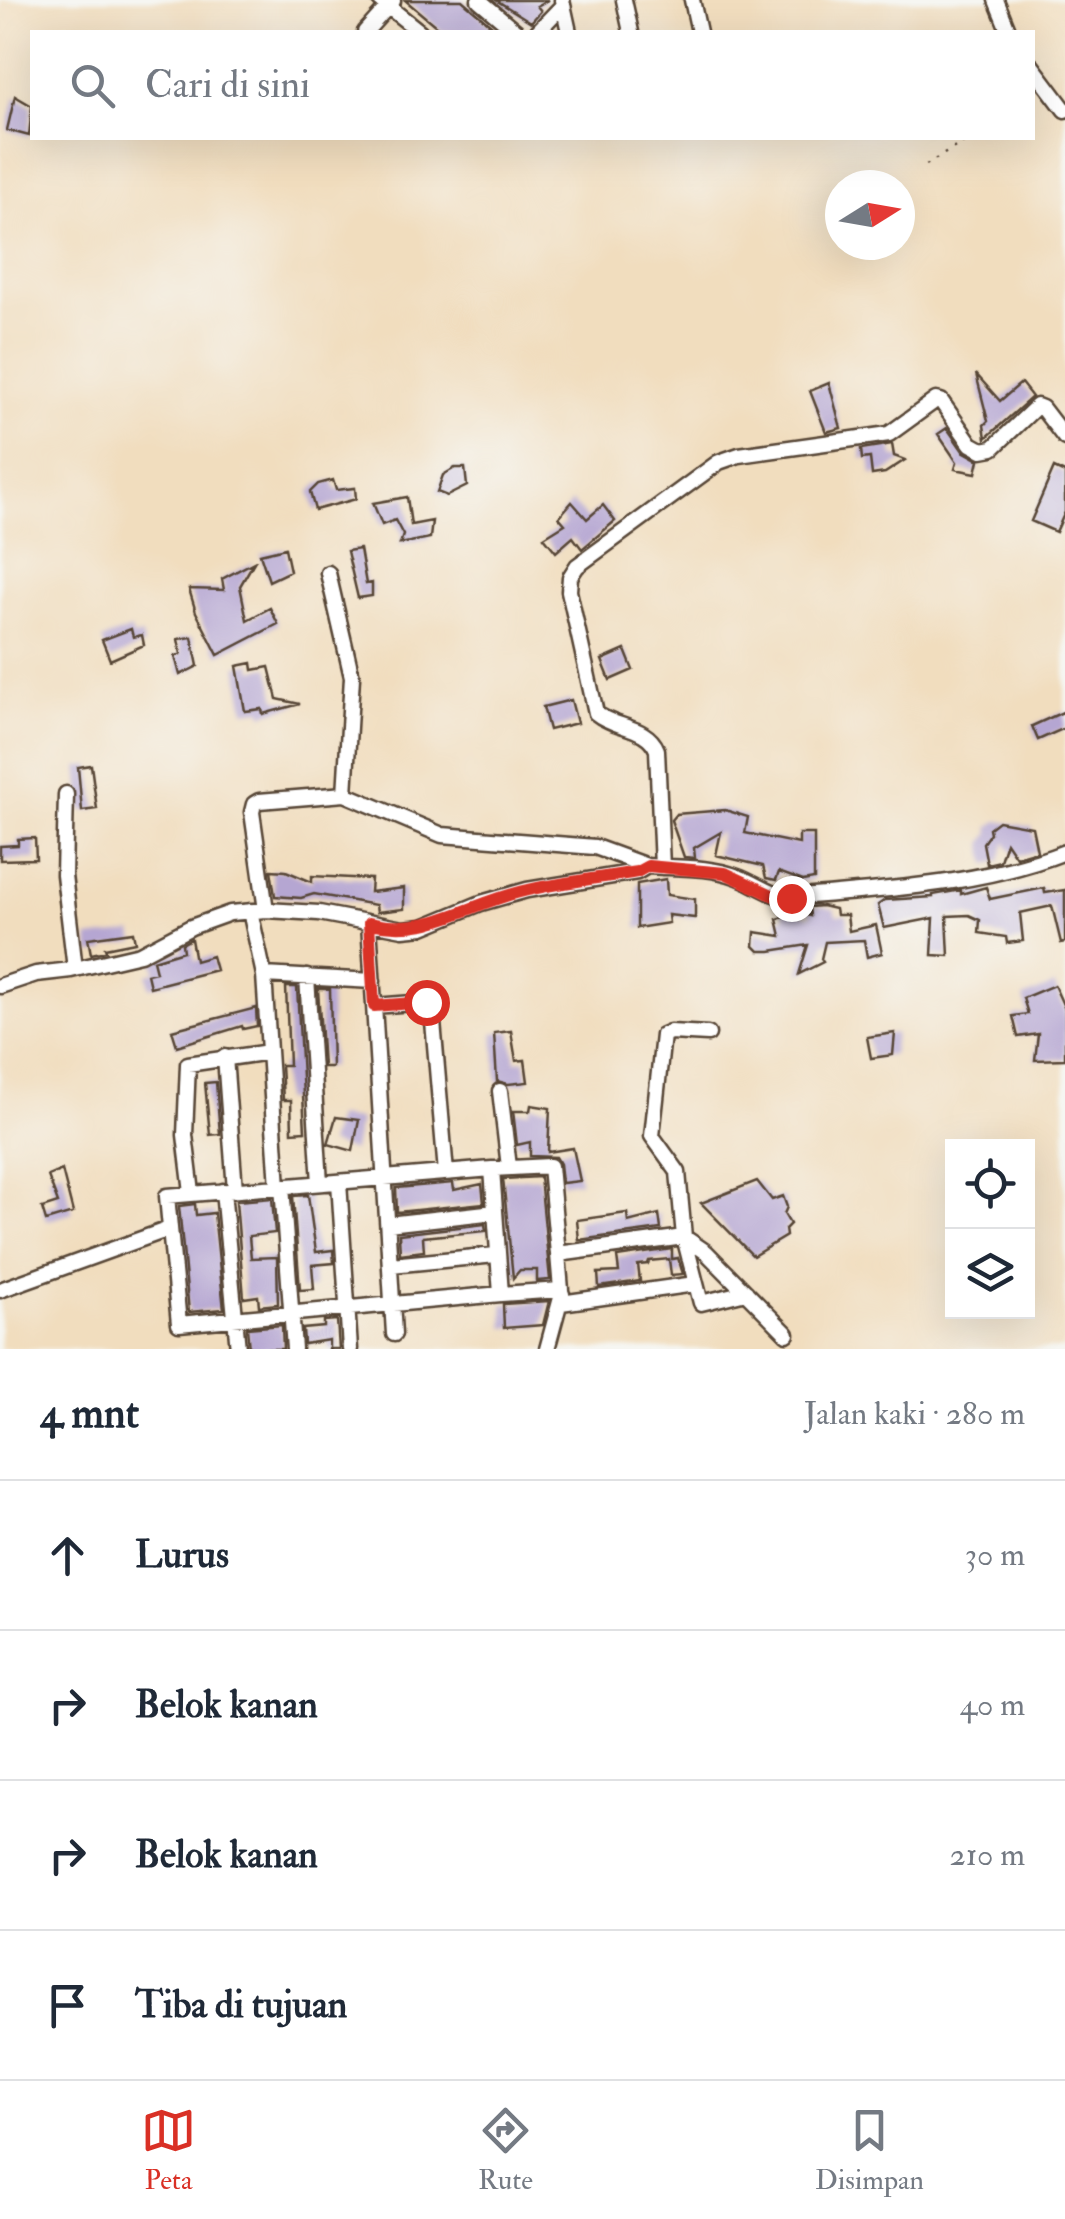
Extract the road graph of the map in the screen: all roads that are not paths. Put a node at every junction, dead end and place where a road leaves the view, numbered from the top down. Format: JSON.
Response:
{"nodes":[{"id":1,"x":480,"y":0,"type":"edge"},
{"id":2,"x":624,"y":0,"type":"edge"},
{"id":3,"x":692,"y":0,"type":"edge"},
{"id":4,"x":996,"y":0,"type":"edge"},
{"id":5,"x":387,"y":2,"type":"edge"},
{"id":6,"x":563,"y":2,"type":"edge"},
{"id":7,"x":367,"y":30,"type":"edge"},
{"id":8,"x":418,"y":30,"type":"edge"},
{"id":9,"x":515,"y":30,"type":"edge"},
{"id":10,"x":539,"y":30,"type":"edge"},
{"id":11,"x":569,"y":30,"type":"edge"},
{"id":12,"x":631,"y":30,"type":"edge"},
{"id":13,"x":699,"y":30,"type":"edge"},
{"id":14,"x":1009,"y":30,"type":"edge"},
{"id":15,"x":1035,"y":70,"type":"edge"},
{"id":16,"x":1065,"y":110,"type":"edge"},
{"id":17,"x":1065,"y":438,"type":"edge"},
{"id":18,"x":328,"y":573,"type":"dead end"},
{"id":19,"x":66,"y":794,"type":"dead end"},
{"id":20,"x":345,"y":794,"type":"junction"},
{"id":21,"x":1065,"y":852,"type":"edge"},
{"id":22,"x":655,"y":866,"type":"junction"},
{"id":23,"x":258,"y":910,"type":"junction"},
{"id":24,"x":369,"y":923,"type":"junction"},
{"id":25,"x":76,"y":969,"type":"junction"},
{"id":26,"x":264,"y":975,"type":"junction"},
{"id":27,"x":307,"y":977,"type":"junction"},
{"id":28,"x":373,"y":980,"type":"junction"},
{"id":29,"x":0,"y":986,"type":"edge"},
{"id":30,"x":374,"y":1006,"type":"junction"},
{"id":31,"x":708,"y":1034,"type":"dead end"},
{"id":32,"x":269,"y":1052,"type":"junction"},
{"id":33,"x":225,"y":1058,"type":"junction"},
{"id":34,"x":500,"y":1091,"type":"dead end"},
{"id":35,"x":509,"y":1168,"type":"junction"},
{"id":36,"x":492,"y":1169,"type":"junction"},
{"id":37,"x":446,"y":1173,"type":"junction"},
{"id":38,"x":385,"y":1178,"type":"junction"},
{"id":39,"x":339,"y":1182,"type":"junction"},
{"id":40,"x":320,"y":1183,"type":"junction"},
{"id":41,"x":280,"y":1186,"type":"junction"},
{"id":42,"x":229,"y":1191,"type":"junction"},
{"id":43,"x":192,"y":1194,"type":"junction"},
{"id":44,"x":495,"y":1212,"type":"junction"},
{"id":45,"x":388,"y":1224,"type":"junction"},
{"id":46,"x":169,"y":1229,"type":"junction"},
{"id":47,"x":684,"y":1237,"type":"junction"},
{"id":48,"x":558,"y":1254,"type":"junction"},
{"id":49,"x":496,"y":1256,"type":"junction"},
{"id":50,"x":391,"y":1265,"type":"junction"},
{"id":51,"x":695,"y":1284,"type":"junction"},
{"id":52,"x":0,"y":1290,"type":"edge"},
{"id":53,"x":746,"y":1292,"type":"junction"},
{"id":54,"x":501,"y":1294,"type":"junction"},
{"id":55,"x":562,"y":1296,"type":"junction"},
{"id":56,"x":393,"y":1306,"type":"junction"},
{"id":57,"x":346,"y":1310,"type":"junction"},
{"id":58,"x":292,"y":1315,"type":"junction"},
{"id":59,"x":236,"y":1320,"type":"junction"},
{"id":60,"x":394,"y":1334,"type":"dead end"},
{"id":61,"x":787,"y":1334,"type":"dead end"},
{"id":62,"x":238,"y":1349,"type":"edge"},
{"id":63,"x":294,"y":1349,"type":"edge"},
{"id":64,"x":350,"y":1349,"type":"edge"},
{"id":65,"x":547,"y":1349,"type":"edge"}],
"edges":[{"from":1,"to":9,"type":"street"},
{"from":2,"to":12,"type":"street"},
{"from":3,"to":13,"type":"street"},
{"from":4,"to":14,"type":"street"},
{"from":5,"to":7,"type":"street"},
{"from":5,"to":8,"type":"street"},
{"from":6,"to":10,"type":"street"},
{"from":6,"to":11,"type":"street"},
{"from":15,"to":16,"type":"street"},
{"from":17,"to":22,"type":"street"},
{"from":18,"to":20,"type":"street"},
{"from":19,"to":25,"type":"street"},
{"from":20,"to":22,"type":"street"},
{"from":20,"to":23,"type":"street"},
{"from":21,"to":22,"type":"street"},
{"from":22,"to":24,"type":"street"},
{"from":23,"to":24,"type":"street"},
{"from":23,"to":25,"type":"street"},
{"from":23,"to":26,"type":"street"},
{"from":24,"to":28,"type":"street"},
{"from":25,"to":29,"type":"street"},
{"from":26,"to":27,"type":"street"},
{"from":26,"to":32,"type":"street"},
{"from":27,"to":28,"type":"street"},
{"from":27,"to":40,"type":"street"},
{"from":28,"to":30,"type":"street"},
{"from":30,"to":37,"type":"street"},
{"from":30,"to":38,"type":"street"},
{"from":31,"to":47,"type":"street"},
{"from":32,"to":33,"type":"street"},
{"from":32,"to":41,"type":"street"},
{"from":33,"to":42,"type":"street"},
{"from":33,"to":43,"type":"street"},
{"from":34,"to":35,"type":"street"},
{"from":35,"to":36,"type":"street"},
{"from":35,"to":48,"type":"street"},
{"from":36,"to":37,"type":"street"},
{"from":36,"to":44,"type":"street"},
{"from":37,"to":38,"type":"street"},
{"from":38,"to":39,"type":"street"},
{"from":38,"to":45,"type":"street"},
{"from":39,"to":40,"type":"street"},
{"from":39,"to":57,"type":"street"},
{"from":40,"to":41,"type":"street"},
{"from":41,"to":42,"type":"street"},
{"from":41,"to":58,"type":"street"},
{"from":42,"to":43,"type":"street"},
{"from":42,"to":59,"type":"street"},
{"from":43,"to":46,"type":"street"},
{"from":44,"to":45,"type":"street"},
{"from":44,"to":49,"type":"street"},
{"from":45,"to":50,"type":"street"},
{"from":46,"to":52,"type":"street"},
{"from":46,"to":59,"type":"street"},
{"from":47,"to":48,"type":"street"},
{"from":47,"to":51,"type":"street"},
{"from":47,"to":53,"type":"street"},
{"from":48,"to":55,"type":"street"},
{"from":49,"to":50,"type":"street"},
{"from":49,"to":54,"type":"street"},
{"from":50,"to":56,"type":"street"},
{"from":51,"to":53,"type":"street"},
{"from":51,"to":55,"type":"street"},
{"from":53,"to":61,"type":"street"},
{"from":54,"to":55,"type":"street"},
{"from":54,"to":56,"type":"street"},
{"from":55,"to":65,"type":"street"},
{"from":56,"to":57,"type":"street"},
{"from":56,"to":60,"type":"street"},
{"from":57,"to":58,"type":"street"},
{"from":57,"to":64,"type":"street"},
{"from":58,"to":59,"type":"street"},
{"from":58,"to":63,"type":"street"},
{"from":59,"to":62,"type":"street"}]}
